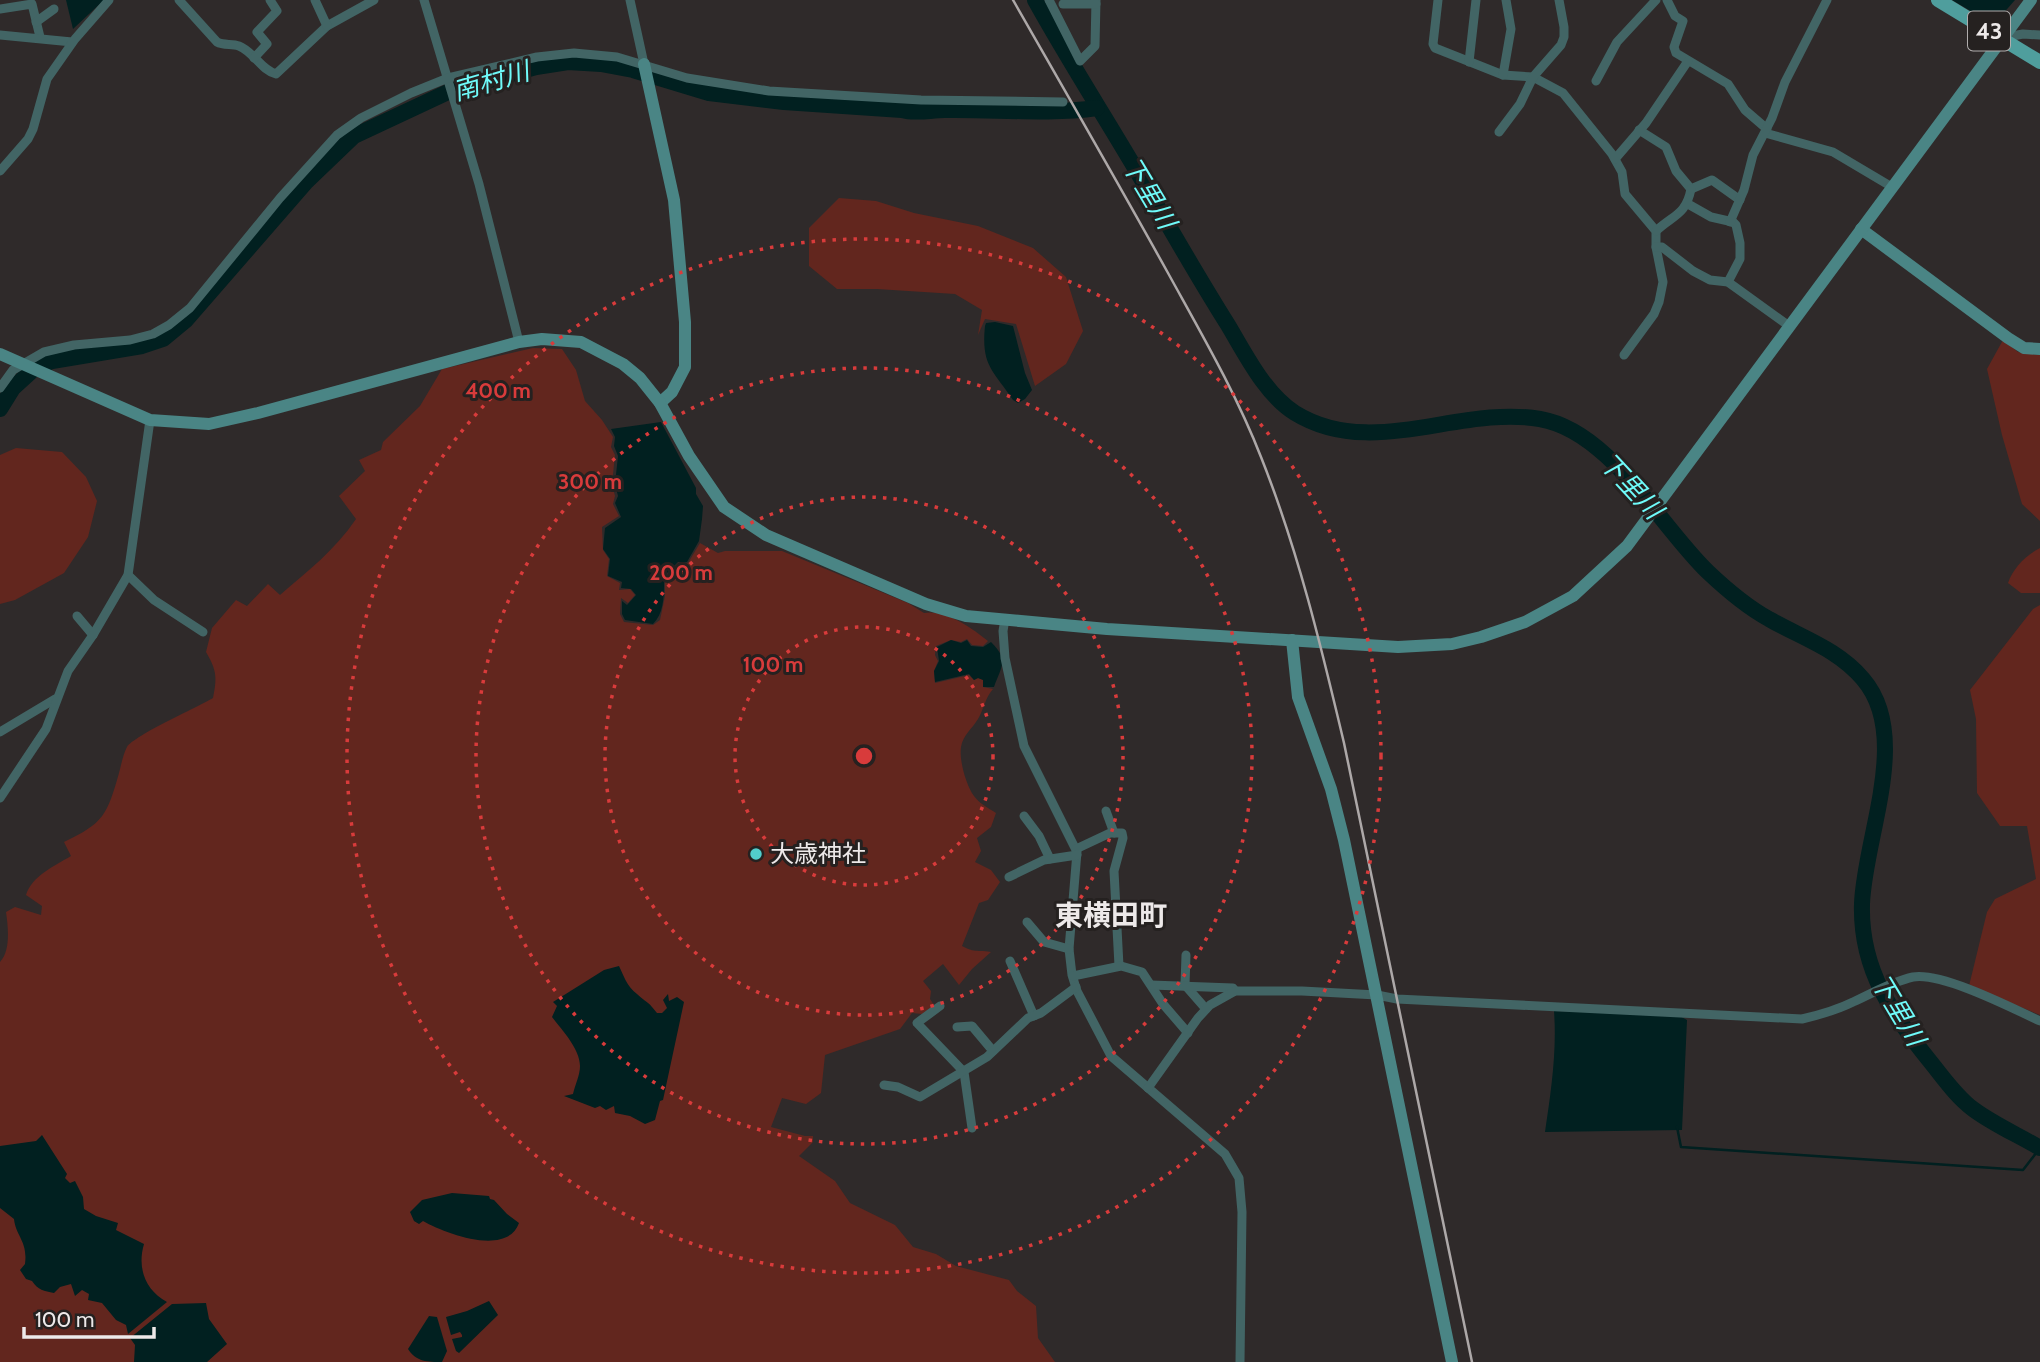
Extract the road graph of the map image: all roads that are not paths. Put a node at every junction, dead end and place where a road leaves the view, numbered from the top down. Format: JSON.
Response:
{"nodes":[{"id":1,"x":108,"y":0,"type":"edge"},
{"id":2,"x":179,"y":0,"type":"edge"},
{"id":3,"x":270,"y":0,"type":"edge"},
{"id":4,"x":315,"y":0,"type":"edge"},
{"id":5,"x":374,"y":0,"type":"edge"},
{"id":6,"x":424,"y":0,"type":"edge"},
{"id":7,"x":630,"y":0,"type":"edge"},
{"id":8,"x":1049,"y":0,"type":"edge"},
{"id":9,"x":1438,"y":0,"type":"edge"},
{"id":10,"x":1476,"y":0,"type":"edge"},
{"id":11,"x":1506,"y":0,"type":"edge"},
{"id":12,"x":1559,"y":0,"type":"edge"},
{"id":13,"x":1656,"y":0,"type":"edge"},
{"id":14,"x":1667,"y":0,"type":"edge"},
{"id":15,"x":1827,"y":0,"type":"edge"},
{"id":16,"x":1938,"y":0,"type":"edge"},
{"id":17,"x":2031,"y":0,"type":"edge"},
{"id":18,"x":1096,"y":2,"type":"edge"},
{"id":19,"x":1063,"y":4,"type":"dead end"},
{"id":20,"x":0,"y":9,"type":"edge"},
{"id":21,"x":54,"y":9,"type":"dead end"},
{"id":22,"x":36,"y":22,"type":"junction"},
{"id":23,"x":327,"y":26,"type":"junction"},
{"id":24,"x":0,"y":35,"type":"edge"},
{"id":25,"x":2040,"y":35,"type":"edge"},
{"id":26,"x":40,"y":37,"type":"junction"},
{"id":27,"x":2001,"y":39,"type":"junction"},
{"id":28,"x":72,"y":42,"type":"junction"},
{"id":29,"x":254,"y":58,"type":"junction"},
{"id":30,"x":1688,"y":61,"type":"junction"},
{"id":31,"x":1469,"y":62,"type":"junction"},
{"id":32,"x":2040,"y":62,"type":"edge"},
{"id":33,"x":644,"y":64,"type":"junction"},
{"id":34,"x":1503,"y":75,"type":"junction"},
{"id":35,"x":1533,"y":77,"type":"junction"},
{"id":36,"x":448,"y":78,"type":"junction"},
{"id":37,"x":1596,"y":81,"type":"dead end"},
{"id":38,"x":1063,"y":102,"type":"dead end"},
{"id":39,"x":1639,"y":130,"type":"junction"},
{"id":40,"x":1766,"y":131,"type":"junction"},
{"id":41,"x":1499,"y":132,"type":"dead end"},
{"id":42,"x":1615,"y":159,"type":"junction"},
{"id":43,"x":0,"y":172,"type":"edge"},
{"id":44,"x":1892,"y":187,"type":"junction"},
{"id":45,"x":1692,"y":189,"type":"junction"},
{"id":46,"x":1740,"y":200,"type":"junction"},
{"id":47,"x":1688,"y":204,"type":"junction"},
{"id":48,"x":1730,"y":222,"type":"junction"},
{"id":49,"x":1861,"y":229,"type":"junction"},
{"id":50,"x":1656,"y":231,"type":"junction"},
{"id":51,"x":1656,"y":247,"type":"junction"},
{"id":52,"x":1728,"y":282,"type":"junction"},
{"id":53,"x":1788,"y":326,"type":"junction"},
{"id":54,"x":519,"y":342,"type":"junction"},
{"id":55,"x":2040,"y":349,"type":"edge"},
{"id":56,"x":0,"y":354,"type":"edge"},
{"id":57,"x":1624,"y":355,"type":"dead end"},
{"id":58,"x":21,"y":364,"type":"junction"},
{"id":59,"x":0,"y":388,"type":"edge"},
{"id":60,"x":660,"y":403,"type":"junction"},
{"id":61,"x":150,"y":420,"type":"junction"},
{"id":62,"x":128,"y":575,"type":"junction"},
{"id":63,"x":77,"y":616,"type":"dead end"},
{"id":64,"x":1005,"y":619,"type":"junction"},
{"id":65,"x":203,"y":632,"type":"dead end"},
{"id":66,"x":93,"y":635,"type":"junction"},
{"id":67,"x":1292,"y":640,"type":"junction"},
{"id":68,"x":61,"y":693,"type":"junction"},
{"id":69,"x":0,"y":732,"type":"edge"},
{"id":70,"x":0,"y":798,"type":"edge"},
{"id":71,"x":1106,"y":811,"type":"dead end"},
{"id":72,"x":1024,"y":816,"type":"dead end"},
{"id":73,"x":1114,"y":833,"type":"junction"},
{"id":74,"x":1077,"y":852,"type":"junction"},
{"id":75,"x":1050,"y":859,"type":"junction"},
{"id":76,"x":1009,"y":877,"type":"dead end"},
{"id":77,"x":1027,"y":922,"type":"dead end"},
{"id":78,"x":1069,"y":949,"type":"junction"},
{"id":79,"x":1186,"y":955,"type":"dead end"},
{"id":80,"x":1010,"y":961,"type":"dead end"},
{"id":81,"x":1119,"y":966,"type":"junction"},
{"id":82,"x":1073,"y":976,"type":"junction"},
{"id":83,"x":1151,"y":985,"type":"junction"},
{"id":84,"x":1185,"y":985,"type":"junction"},
{"id":85,"x":1076,"y":987,"type":"junction"},
{"id":86,"x":1235,"y":991,"type":"junction"},
{"id":87,"x":1377,"y":995,"type":"junction"},
{"id":88,"x":940,"y":1006,"type":"dead end"},
{"id":89,"x":1206,"y":1009,"type":"junction"},
{"id":90,"x":1034,"y":1016,"type":"junction"},
{"id":91,"x":2040,"y":1021,"type":"edge"},
{"id":92,"x":957,"y":1027,"type":"dead end"},
{"id":93,"x":1188,"y":1033,"type":"junction"},
{"id":94,"x":993,"y":1051,"type":"junction"},
{"id":95,"x":964,"y":1072,"type":"junction"},
{"id":96,"x":884,"y":1085,"type":"dead end"},
{"id":97,"x":1148,"y":1088,"type":"junction"},
{"id":98,"x":972,"y":1128,"type":"dead end"},
{"id":99,"x":1240,"y":1362,"type":"edge"},
{"id":100,"x":1452,"y":1362,"type":"edge"}],
"edges":[{"from":1,"to":28,"type":"street"},
{"from":2,"to":29,"type":"street"},
{"from":3,"to":29,"type":"street"},
{"from":4,"to":23,"type":"street"},
{"from":5,"to":23,"type":"street"},
{"from":6,"to":36,"type":"street"},
{"from":7,"to":33,"type":"street"},
{"from":8,"to":18,"type":"street"},
{"from":9,"to":31,"type":"street"},
{"from":10,"to":31,"type":"street"},
{"from":11,"to":34,"type":"street"},
{"from":12,"to":35,"type":"street"},
{"from":13,"to":37,"type":"street"},
{"from":14,"to":30,"type":"street"},
{"from":15,"to":40,"type":"street"},
{"from":16,"to":27,"type":"main road","number":"43"},
{"from":17,"to":27,"type":"street"},
{"from":18,"to":19,"type":"street"},
{"from":20,"to":22,"type":"street"},
{"from":21,"to":22,"type":"street"},
{"from":22,"to":26,"type":"street"},
{"from":23,"to":29,"type":"street"},
{"from":24,"to":26,"type":"street"},
{"from":25,"to":27,"type":"street"},
{"from":26,"to":28,"type":"street"},
{"from":27,"to":32,"type":"main road","number":"43"},
{"from":27,"to":44,"type":"street"},
{"from":28,"to":43,"type":"street"},
{"from":30,"to":39,"type":"street"},
{"from":30,"to":40,"type":"street"},
{"from":31,"to":34,"type":"street"},
{"from":33,"to":36,"type":"street"},
{"from":33,"to":38,"type":"street"},
{"from":33,"to":60,"type":"street"},
{"from":34,"to":35,"type":"street"},
{"from":35,"to":41,"type":"street"},
{"from":35,"to":42,"type":"street"},
{"from":36,"to":54,"type":"street"},
{"from":36,"to":58,"type":"street"},
{"from":39,"to":42,"type":"street"},
{"from":39,"to":45,"type":"street"},
{"from":40,"to":44,"type":"street"},
{"from":40,"to":46,"type":"street"},
{"from":42,"to":50,"type":"street"},
{"from":44,"to":49,"type":"street"},
{"from":45,"to":46,"type":"street"},
{"from":45,"to":47,"type":"street"},
{"from":46,"to":48,"type":"street"},
{"from":47,"to":48,"type":"street"},
{"from":47,"to":50,"type":"street"},
{"from":48,"to":52,"type":"street"},
{"from":49,"to":53,"type":"street"},
{"from":49,"to":55,"type":"street"},
{"from":50,"to":51,"type":"street"},
{"from":51,"to":52,"type":"street"},
{"from":51,"to":57,"type":"street"},
{"from":52,"to":53,"type":"street"},
{"from":53,"to":67,"type":"street"},
{"from":54,"to":60,"type":"street"},
{"from":54,"to":61,"type":"street"},
{"from":56,"to":58,"type":"street"},
{"from":58,"to":59,"type":"street"},
{"from":58,"to":61,"type":"street"},
{"from":60,"to":64,"type":"street"},
{"from":61,"to":62,"type":"street"},
{"from":62,"to":65,"type":"street"},
{"from":62,"to":66,"type":"street"},
{"from":63,"to":66,"type":"street"},
{"from":64,"to":67,"type":"street"},
{"from":64,"to":74,"type":"street"},
{"from":66,"to":68,"type":"street"},
{"from":67,"to":87,"type":"street"},
{"from":68,"to":69,"type":"street"},
{"from":68,"to":70,"type":"street"},
{"from":71,"to":73,"type":"street"},
{"from":72,"to":75,"type":"street"},
{"from":73,"to":74,"type":"street"},
{"from":73,"to":81,"type":"street"},
{"from":74,"to":75,"type":"street"},
{"from":74,"to":78,"type":"street"},
{"from":75,"to":76,"type":"street"},
{"from":77,"to":78,"type":"street"},
{"from":78,"to":82,"type":"street"},
{"from":79,"to":84,"type":"street"},
{"from":80,"to":90,"type":"street"},
{"from":81,"to":82,"type":"street"},
{"from":81,"to":83,"type":"street"},
{"from":82,"to":85,"type":"street"},
{"from":83,"to":84,"type":"street"},
{"from":83,"to":93,"type":"street"},
{"from":84,"to":86,"type":"street"},
{"from":84,"to":89,"type":"street"},
{"from":85,"to":90,"type":"street"},
{"from":85,"to":97,"type":"street"},
{"from":86,"to":87,"type":"street"},
{"from":86,"to":89,"type":"street"},
{"from":87,"to":91,"type":"street"},
{"from":87,"to":100,"type":"street"},
{"from":88,"to":95,"type":"street"},
{"from":89,"to":93,"type":"street"},
{"from":90,"to":94,"type":"street"},
{"from":92,"to":94,"type":"street"},
{"from":93,"to":97,"type":"street"},
{"from":94,"to":95,"type":"street"},
{"from":95,"to":96,"type":"street"},
{"from":95,"to":98,"type":"street"},
{"from":97,"to":99,"type":"street"}]}
